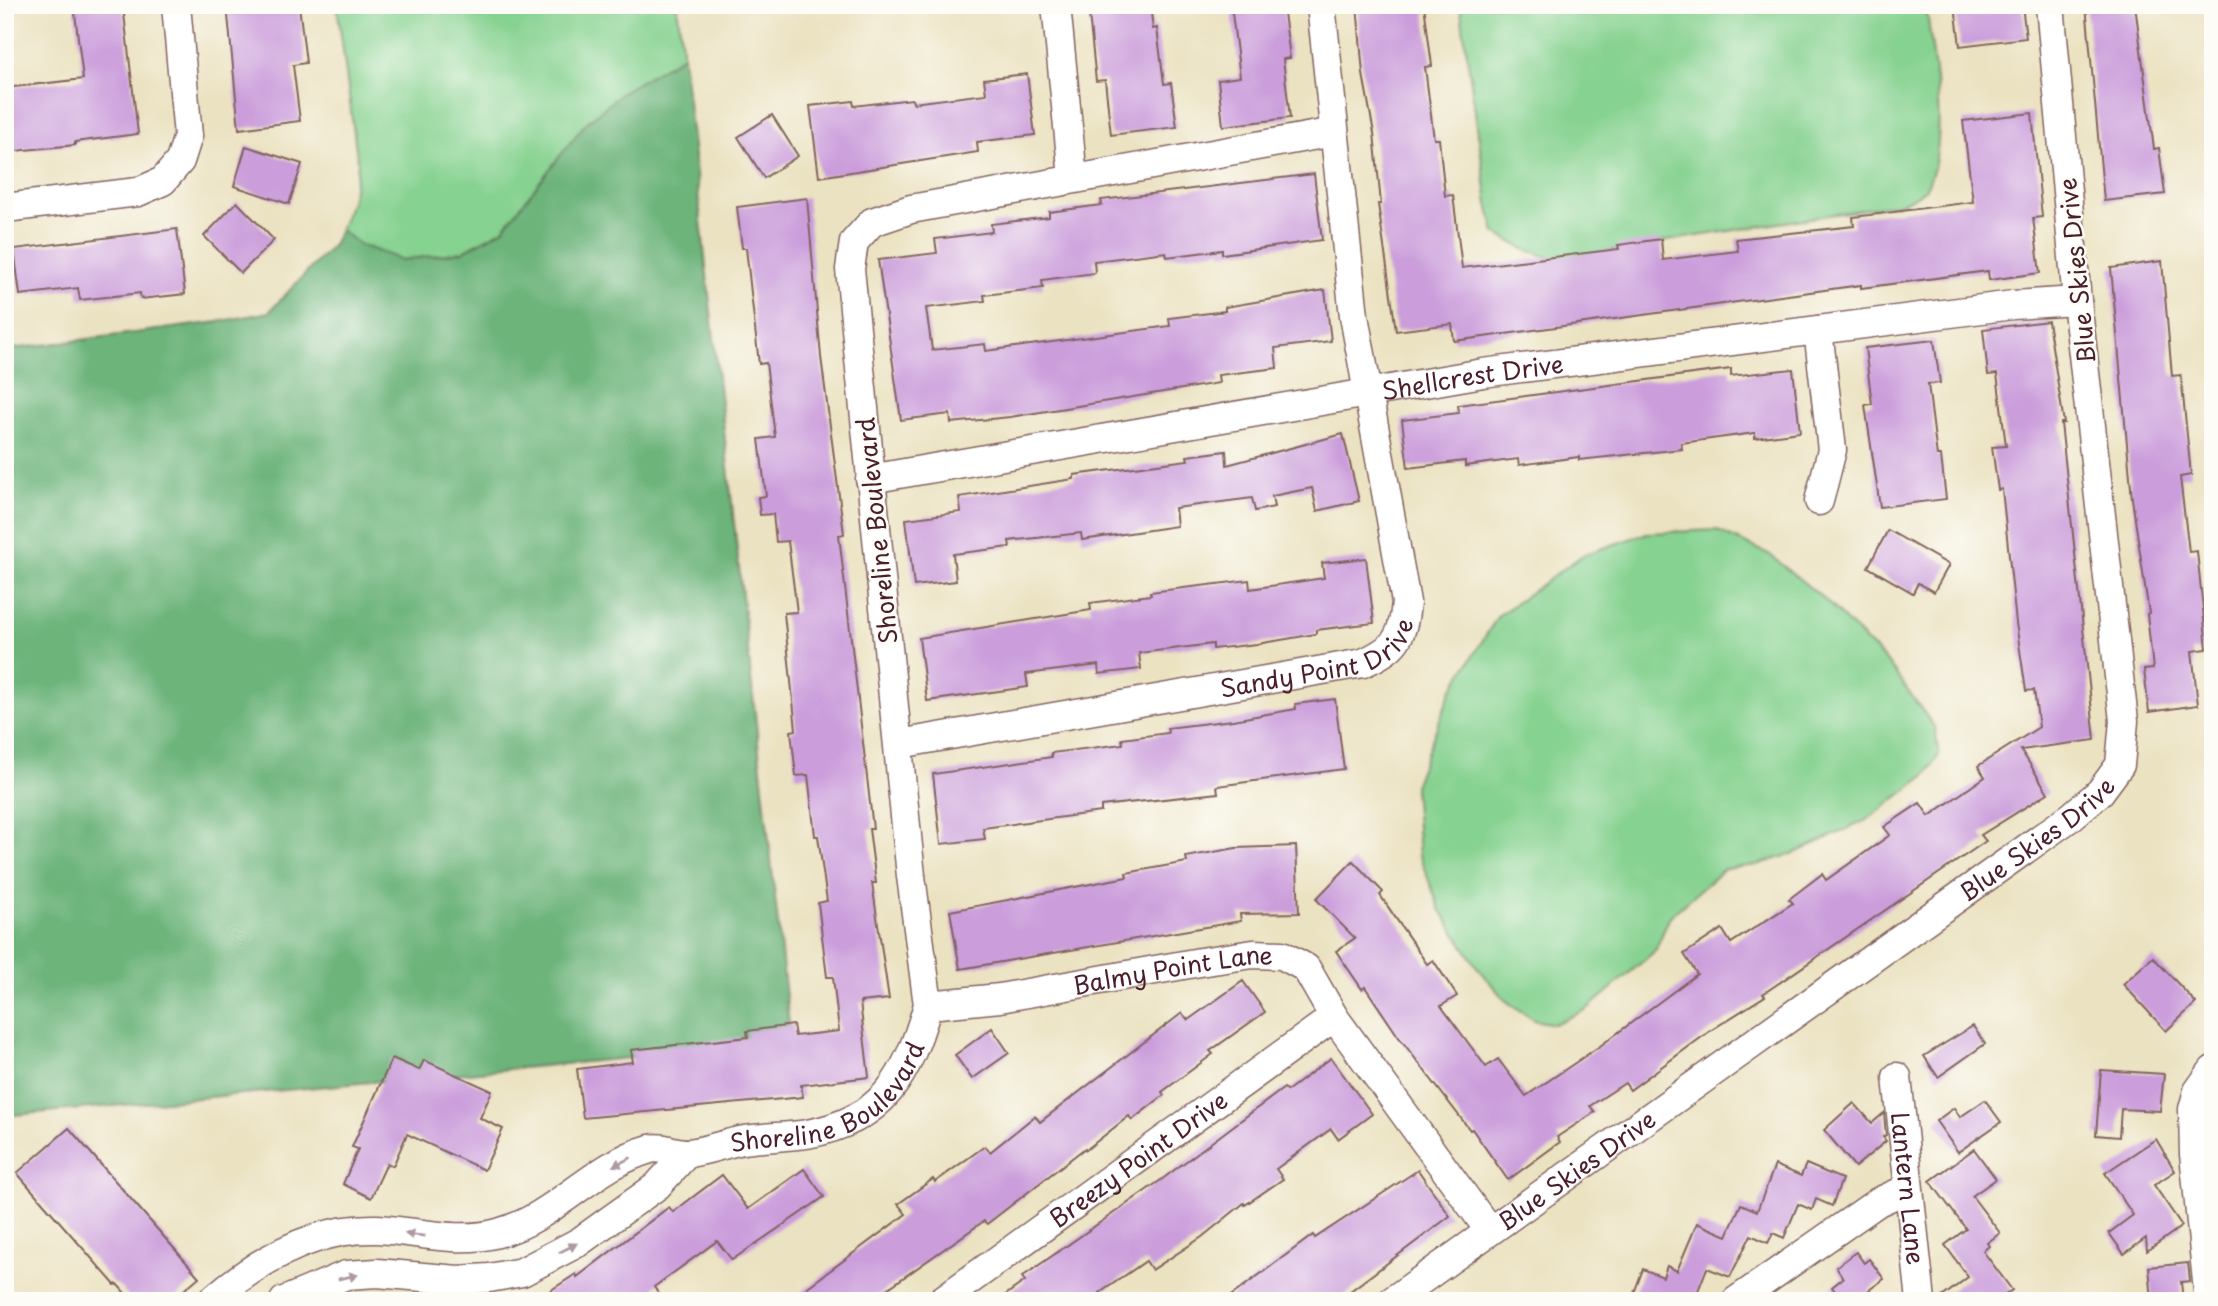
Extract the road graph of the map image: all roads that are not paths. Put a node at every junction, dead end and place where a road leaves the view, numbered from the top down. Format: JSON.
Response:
{"nodes":[{"id":1,"x":176,"y":5,"type":"edge"},
{"id":2,"x":1056,"y":5,"type":"edge"},
{"id":3,"x":1321,"y":5,"type":"edge"},
{"id":4,"x":2050,"y":5,"type":"edge"},
{"id":5,"x":1334,"y":132,"type":"junction"},
{"id":6,"x":1073,"y":178,"type":"junction"},
{"id":7,"x":5,"y":208,"type":"edge"},
{"id":8,"x":2077,"y":301,"type":"junction"},
{"id":9,"x":1818,"y":330,"type":"junction"},
{"id":10,"x":1368,"y":391,"type":"junction"},
{"id":11,"x":870,"y":479,"type":"junction"},
{"id":12,"x":1819,"y":501,"type":"dead end"},
{"id":13,"x":899,"y":744,"type":"junction"},
{"id":14,"x":928,"y":1005,"type":"junction"},
{"id":15,"x":1334,"y":1017,"type":"junction"},
{"id":16,"x":2213,"y":1070,"type":"edge"},
{"id":17,"x":1897,"y":1077,"type":"dead end"},
{"id":18,"x":687,"y":1153,"type":"junction"},
{"id":19,"x":1907,"y":1189,"type":"junction"},
{"id":20,"x":1489,"y":1230,"type":"junction"},
{"id":21,"x":457,"y":1238,"type":"junction"},
{"id":22,"x":459,"y":1290,"type":"edge"},
{"id":23,"x":211,"y":1301,"type":"edge"},
{"id":24,"x":284,"y":1301,"type":"edge"},
{"id":25,"x":941,"y":1301,"type":"edge"},
{"id":26,"x":1392,"y":1301,"type":"edge"},
{"id":27,"x":1736,"y":1301,"type":"edge"},
{"id":28,"x":1921,"y":1301,"type":"edge"},
{"id":29,"x":2209,"y":1301,"type":"edge"}],
"edges":[{"from":1,"to":7,"type":"street"},
{"from":2,"to":6,"type":"street"},
{"from":3,"to":5,"type":"street","name":"Sandy Point Drive"},
{"from":4,"to":8,"type":"street","name":"Blue Skies Drive"},
{"from":5,"to":6,"type":"street","name":"Shoreline Boulevard"},
{"from":5,"to":10,"type":"street","name":"Sandy Point Drive"},
{"from":6,"to":11,"type":"street","name":"Shoreline Boulevard"},
{"from":8,"to":9,"type":"street","name":"Shellcrest Drive"},
{"from":8,"to":20,"type":"street","name":"Blue Skies Drive"},
{"from":9,"to":10,"type":"street","name":"Shellcrest Drive"},
{"from":9,"to":12,"type":"street"},
{"from":10,"to":11,"type":"street","name":"Shellcrest Drive"},
{"from":10,"to":13,"type":"street","name":"Sandy Point Drive"},
{"from":11,"to":13,"type":"street","name":"Shoreline Boulevard"},
{"from":13,"to":14,"type":"street","name":"Shoreline Boulevard"},
{"from":14,"to":15,"type":"street","name":"Balmy Point Lane"},
{"from":14,"to":18,"type":"street","name":"Shoreline Boulevard"},
{"from":15,"to":20,"type":"street","name":"Balmy Point Lane"},
{"from":15,"to":25,"type":"street","name":"Breezy Point Drive"},
{"from":16,"to":29,"type":"street"},
{"from":17,"to":19,"type":"street","name":"Lantern Lane"},
{"from":18,"to":21,"type":"street","name":"Shoreline Boulevard","one_way":true},
{"from":22,"to":18,"type":"street","name":"Shoreline Boulevard","one_way":true},
{"from":19,"to":27,"type":"street"},
{"from":19,"to":28,"type":"street","name":"Lantern Lane"},
{"from":20,"to":26,"type":"street","name":"Blue Skies Drive"},
{"from":21,"to":22,"type":"street"},
{"from":21,"to":23,"type":"street","name":"Shoreline Boulevard","one_way":true},
{"from":24,"to":22,"type":"street","name":"Shoreline Boulevard","one_way":true}]}
